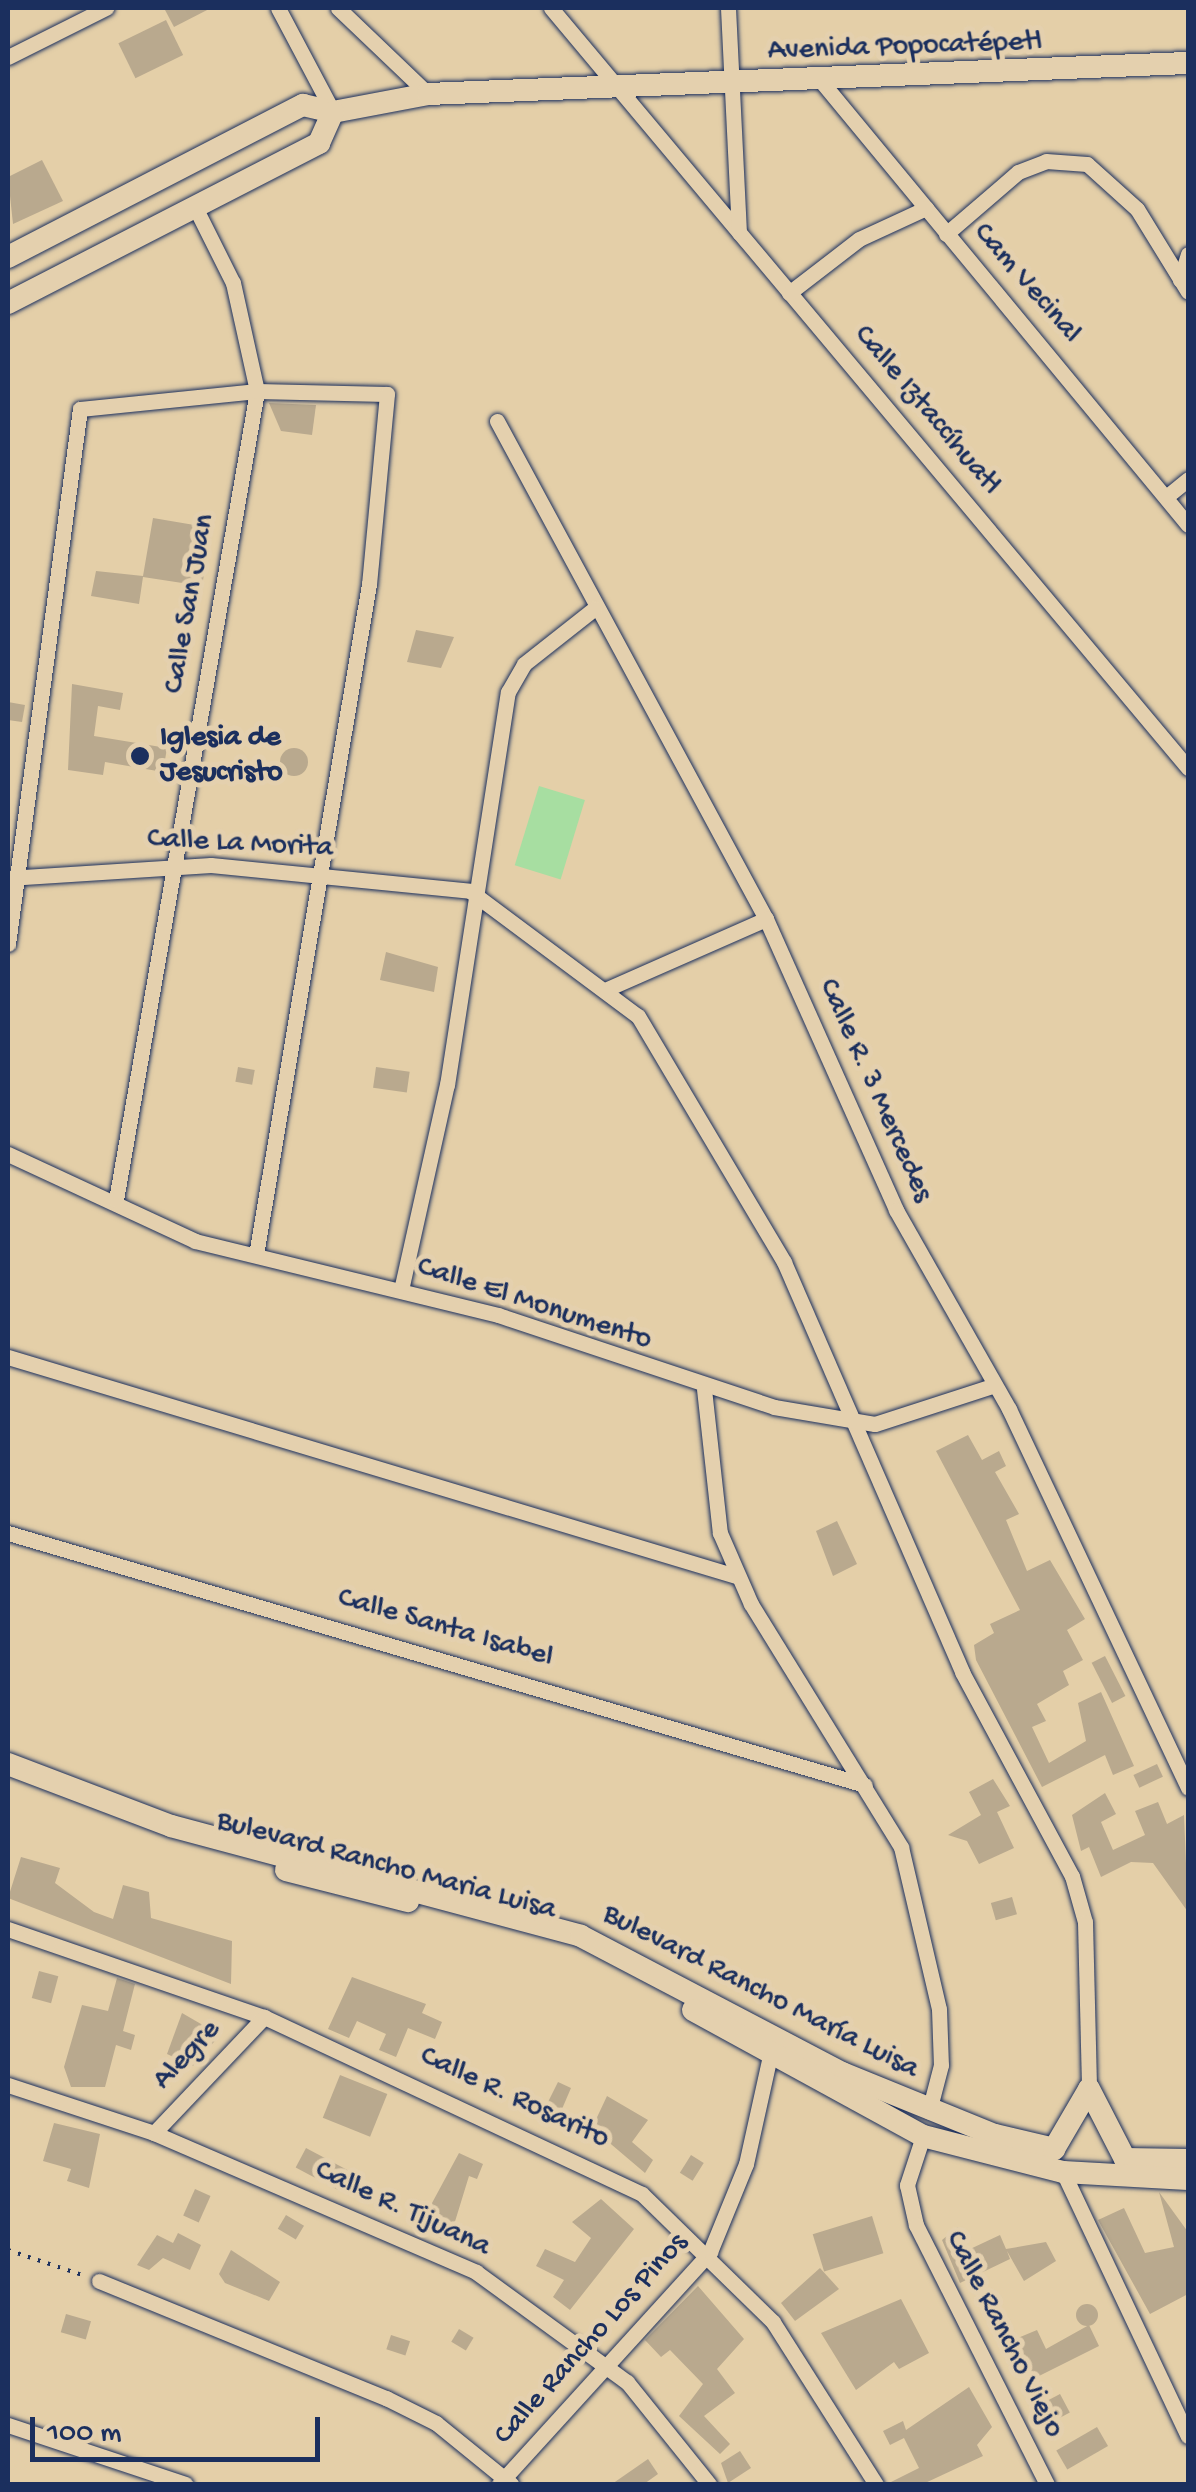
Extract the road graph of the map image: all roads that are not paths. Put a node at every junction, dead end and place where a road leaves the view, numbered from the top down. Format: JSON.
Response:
{"nodes":[{"id":1,"x":106,"y":8,"type":"edge"},
{"id":2,"x":278,"y":8,"type":"edge"},
{"id":3,"x":338,"y":8,"type":"edge"},
{"id":4,"x":551,"y":8,"type":"edge"},
{"id":5,"x":728,"y":8,"type":"edge"},
{"id":6,"x":8,"y":57,"type":"edge"},
{"id":7,"x":1188,"y":63,"type":"edge"},
{"id":8,"x":821,"y":81,"type":"junction"},
{"id":9,"x":731,"y":84,"type":"junction"},
{"id":10,"x":622,"y":88,"type":"junction"},
{"id":11,"x":428,"y":94,"type":"junction"},
{"id":12,"x":333,"y":112,"type":"junction"},
{"id":13,"x":194,"y":205,"type":"junction"},
{"id":14,"x":926,"y":208,"type":"junction"},
{"id":15,"x":739,"y":234,"type":"junction"},
{"id":16,"x":946,"y":234,"type":"junction"},
{"id":17,"x":1188,"y":254,"type":"edge"},
{"id":18,"x":8,"y":257,"type":"edge"},
{"id":19,"x":1184,"y":286,"type":"edge"},
{"id":20,"x":789,"y":294,"type":"junction"},
{"id":21,"x":8,"y":303,"type":"edge"},
{"id":22,"x":256,"y":391,"type":"junction"},
{"id":23,"x":498,"y":422,"type":"dead end"},
{"id":24,"x":1188,"y":479,"type":"edge"},
{"id":25,"x":1166,"y":497,"type":"junction"},
{"id":26,"x":1188,"y":524,"type":"edge"},
{"id":27,"x":595,"y":608,"type":"junction"},
{"id":28,"x":1188,"y":768,"type":"edge"},
{"id":29,"x":174,"y":865,"type":"junction"},
{"id":30,"x":13,"y":878,"type":"edge"},
{"id":31,"x":324,"y":878,"type":"junction"},
{"id":32,"x":470,"y":891,"type":"junction"},
{"id":33,"x":766,"y":919,"type":"junction"},
{"id":34,"x":8,"y":944,"type":"edge"},
{"id":35,"x":607,"y":989,"type":"junction"},
{"id":36,"x":8,"y":1154,"type":"edge"},
{"id":37,"x":116,"y":1200,"type":"junction"},
{"id":38,"x":256,"y":1256,"type":"junction"},
{"id":39,"x":401,"y":1290,"type":"junction"},
{"id":40,"x":8,"y":1358,"type":"edge"},
{"id":41,"x":995,"y":1385,"type":"junction"},
{"id":42,"x":704,"y":1389,"type":"junction"},
{"id":43,"x":852,"y":1422,"type":"junction"},
{"id":44,"x":8,"y":1533,"type":"edge"},
{"id":45,"x":739,"y":1577,"type":"junction"},
{"id":46,"x":8,"y":1764,"type":"edge"},
{"id":47,"x":8,"y":1778,"type":"edge"},
{"id":48,"x":866,"y":1785,"type":"junction"},
{"id":49,"x":1188,"y":1788,"type":"edge"},
{"id":50,"x":8,"y":1929,"type":"edge"},
{"id":51,"x":264,"y":2017,"type":"junction"},
{"id":52,"x":770,"y":2056,"type":"junction"},
{"id":53,"x":8,"y":2086,"type":"edge"},
{"id":54,"x":1088,"y":2090,"type":"junction"},
{"id":55,"x":929,"y":2111,"type":"junction"},
{"id":56,"x":154,"y":2133,"type":"junction"},
{"id":57,"x":922,"y":2136,"type":"junction"},
{"id":58,"x":1188,"y":2160,"type":"edge"},
{"id":59,"x":1063,"y":2172,"type":"junction"},
{"id":60,"x":1188,"y":2179,"type":"edge"},
{"id":61,"x":710,"y":2252,"type":"junction"},
{"id":62,"x":98,"y":2281,"type":"road end"},
{"id":63,"x":608,"y":2370,"type":"junction"},
{"id":64,"x":8,"y":2424,"type":"edge"},
{"id":65,"x":1188,"y":2436,"type":"edge"},
{"id":66,"x":506,"y":2482,"type":"edge"},
{"id":67,"x":184,"y":2484,"type":"edge"},
{"id":68,"x":709,"y":2484,"type":"edge"},
{"id":69,"x":876,"y":2484,"type":"edge"},
{"id":70,"x":1047,"y":2484,"type":"edge"}],
"edges":[{"from":1,"to":6,"type":"street"},
{"from":2,"to":12,"type":"street"},
{"from":3,"to":11,"type":"street"},
{"from":4,"to":10,"type":"street","name":"Calle Iztaccíhuatl"},
{"from":5,"to":9,"type":"street"},
{"from":7,"to":8,"type":"street","name":"Avenida Popocatépetl"},
{"from":8,"to":9,"type":"street","name":"Avenida Popocatépetl"},
{"from":8,"to":14,"type":"street","name":"Cam Vecinal"},
{"from":9,"to":10,"type":"street","name":"Avenida Popocatépetl"},
{"from":9,"to":15,"type":"street"},
{"from":10,"to":11,"type":"street","name":"Avenida Popocatépetl"},
{"from":10,"to":15,"type":"street","name":"Calle Iztaccíhuatl"},
{"from":11,"to":12,"type":"street","name":"Avenida Popocatépetl"},
{"from":12,"to":13,"type":"street"},
{"from":12,"to":18,"type":"street","name":"Avenida Popocatépetl"},
{"from":13,"to":21,"type":"street"},
{"from":13,"to":22,"type":"street","name":"Calle San Juan"},
{"from":14,"to":16,"type":"street","name":"Cam Vecinal"},
{"from":14,"to":20,"type":"street"},
{"from":15,"to":20,"type":"street","name":"Calle Iztaccíhuatl"},
{"from":16,"to":19,"type":"street"},
{"from":16,"to":25,"type":"street","name":"Cam Vecinal"},
{"from":17,"to":19,"type":"street"},
{"from":20,"to":28,"type":"street","name":"Calle Iztaccíhuatl"},
{"from":22,"to":29,"type":"street","name":"Calle San Juan"},
{"from":22,"to":30,"type":"street"},
{"from":22,"to":31,"type":"street"},
{"from":23,"to":27,"type":"street","name":"Calle R. 3 Mercedes"},
{"from":24,"to":25,"type":"street"},
{"from":25,"to":26,"type":"street","name":"Cam Vecinal"},
{"from":27,"to":32,"type":"street"},
{"from":27,"to":33,"type":"street","name":"Calle R. 3 Mercedes"},
{"from":29,"to":30,"type":"street","name":"Calle La Morita"},
{"from":29,"to":31,"type":"street","name":"Calle La Morita"},
{"from":29,"to":37,"type":"street","name":"Calle San Juan"},
{"from":30,"to":34,"type":"street"},
{"from":31,"to":32,"type":"street","name":"Calle La Morita"},
{"from":31,"to":38,"type":"street"},
{"from":32,"to":35,"type":"street"},
{"from":32,"to":39,"type":"street"},
{"from":33,"to":35,"type":"street"},
{"from":33,"to":41,"type":"street","name":"Calle R. 3 Mercedes"},
{"from":35,"to":43,"type":"street"},
{"from":36,"to":37,"type":"street","name":"Calle El Monumento"},
{"from":37,"to":38,"type":"street","name":"Calle El Monumento"},
{"from":38,"to":39,"type":"street","name":"Calle El Monumento"},
{"from":39,"to":42,"type":"street","name":"Calle El Monumento"},
{"from":40,"to":45,"type":"street"},
{"from":41,"to":43,"type":"street","name":"Calle El Monumento"},
{"from":41,"to":49,"type":"street","name":"Calle R. 3 Mercedes"},
{"from":42,"to":43,"type":"street","name":"Calle El Monumento"},
{"from":42,"to":45,"type":"street"},
{"from":43,"to":54,"type":"street"},
{"from":44,"to":48,"type":"street","name":"Calle Santa Isabel"},
{"from":45,"to":48,"type":"street"},
{"from":46,"to":55,"type":"street","name":"Bulevard Rancho María Luisa"},
{"from":47,"to":52,"type":"street","name":"Bulevard Rancho Maria Luisa"},
{"from":48,"to":55,"type":"street"},
{"from":50,"to":51,"type":"street","name":"Calle R. Rosarito"},
{"from":51,"to":56,"type":"street","name":"Alegre"},
{"from":51,"to":61,"type":"street","name":"Calle R. Rosarito"},
{"from":52,"to":57,"type":"street","name":"Bulevard Rancho Maria Luisa"},
{"from":52,"to":61,"type":"street","name":"Calle Rancho Los Pinos"},
{"from":53,"to":56,"type":"street","name":"Calle R. Tijuana"},
{"from":54,"to":55,"type":"street","name":"Bulevard Rancho María Luisa"},
{"from":54,"to":58,"type":"street"},
{"from":56,"to":63,"type":"street","name":"Calle R. Tijuana"},
{"from":57,"to":59,"type":"street","name":"Bulevard Rancho Maria Luisa"},
{"from":57,"to":70,"type":"street","name":"Calle Rancho Viejo"},
{"from":59,"to":60,"type":"street","name":"Bulevard Rancho Maria Luisa"},
{"from":59,"to":65,"type":"street"},
{"from":61,"to":63,"type":"street","name":"Calle Rancho Los Pinos"},
{"from":61,"to":69,"type":"street","name":"Calle R. Rosarito"},
{"from":62,"to":66,"type":"street"},
{"from":63,"to":66,"type":"street","name":"Calle Rancho Los Pinos"},
{"from":63,"to":68,"type":"street","name":"Calle R. Tijuana"},
{"from":64,"to":67,"type":"street"}]}
